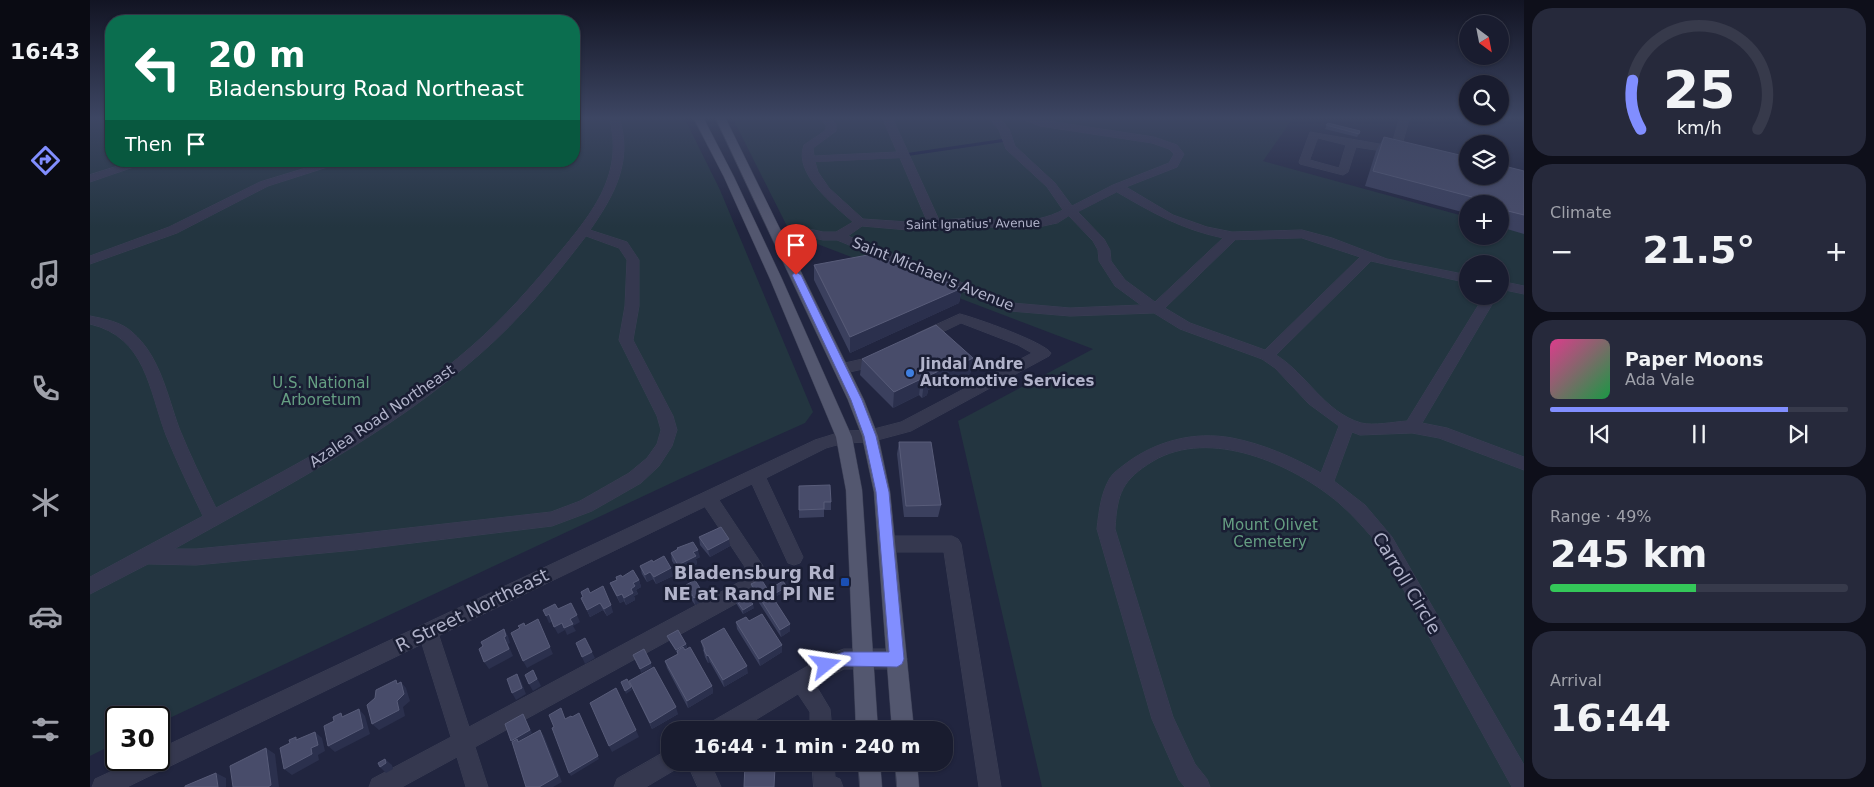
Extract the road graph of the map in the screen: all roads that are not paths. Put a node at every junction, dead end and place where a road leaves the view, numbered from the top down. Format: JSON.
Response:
{"nodes":[{"id":1,"x":619,"y":154,"type":"edge"},
{"id":2,"x":717,"y":154,"type":"edge"},
{"id":3,"x":738,"y":154,"type":"edge"},
{"id":4,"x":808,"y":154,"type":"edge"},
{"id":5,"x":1017,"y":154,"type":"edge"},
{"id":6,"x":1179,"y":154,"type":"edge"},
{"id":7,"x":1307,"y":154,"type":"edge"},
{"id":8,"x":1349,"y":154,"type":"edge"},
{"id":9,"x":903,"y":155,"type":"joint"},
{"id":10,"x":808,"y":160,"type":"junction"},
{"id":11,"x":126,"y":167,"type":"edge"},
{"id":12,"x":321,"y":167,"type":"edge"},
{"id":13,"x":90,"y":178,"type":"edge"},
{"id":14,"x":1118,"y":187,"type":"junction"},
{"id":15,"x":1070,"y":211,"type":"junction"},
{"id":16,"x":860,"y":222,"type":"junction"},
{"id":17,"x":935,"y":225,"type":"junction"},
{"id":18,"x":795,"y":230,"type":"dead end"},
{"id":19,"x":582,"y":231,"type":"junction"},
{"id":20,"x":839,"y":236,"type":"junction"},
{"id":21,"x":1232,"y":236,"type":"junction"},
{"id":22,"x":1368,"y":257,"type":"junction"},
{"id":23,"x":90,"y":260,"type":"edge"},
{"id":24,"x":796,"y":275,"type":"junction"},
{"id":25,"x":1459,"y":277,"type":"edge"},
{"id":26,"x":776,"y":279,"type":"junction"},
{"id":27,"x":1509,"y":287,"type":"edge"},
{"id":28,"x":1524,"y":290,"type":"edge"},
{"id":29,"x":1486,"y":305,"type":"edge"},
{"id":30,"x":1156,"y":308,"type":"junction"},
{"id":31,"x":90,"y":320,"type":"edge"},
{"id":32,"x":907,"y":344,"type":"edge"},
{"id":33,"x":889,"y":353,"type":"edge"},
{"id":34,"x":1267,"y":356,"type":"junction"},
{"id":35,"x":841,"y":369,"type":"junction"},
{"id":36,"x":1348,"y":424,"type":"junction"},
{"id":37,"x":1412,"y":426,"type":"junction"},
{"id":38,"x":870,"y":436,"type":"junction"},
{"id":39,"x":844,"y":437,"type":"junction"},
{"id":40,"x":1524,"y":464,"type":"edge"},
{"id":41,"x":756,"y":474,"type":"junction"},
{"id":42,"x":1325,"y":483,"type":"junction"},
{"id":43,"x":708,"y":498,"type":"junction"},
{"id":44,"x":213,"y":519,"type":"junction"},
{"id":45,"x":888,"y":544,"type":"junction"},
{"id":46,"x":145,"y":556,"type":"junction"},
{"id":47,"x":794,"y":557,"type":"dead end"},
{"id":48,"x":90,"y":586,"type":"edge"},
{"id":49,"x":428,"y":631,"type":"junction"},
{"id":50,"x":863,"y":658,"type":"junction"},
{"id":51,"x":897,"y":659,"type":"junction"},
{"id":52,"x":801,"y":681,"type":"junction"},
{"id":53,"x":734,"y":721,"type":"edge"},
{"id":54,"x":821,"y":721,"type":"edge"},
{"id":55,"x":866,"y":721,"type":"edge"},
{"id":56,"x":902,"y":721,"type":"edge"},
{"id":57,"x":463,"y":742,"type":"junction"},
{"id":58,"x":661,"y":765,"type":"edge"},
{"id":59,"x":702,"y":771,"type":"edge"},
{"id":60,"x":824,"y":771,"type":"edge"},
{"id":61,"x":870,"y":771,"type":"edge"},
{"id":62,"x":907,"y":771,"type":"edge"},
{"id":63,"x":103,"y":787,"type":"edge"},
{"id":64,"x":380,"y":787,"type":"edge"},
{"id":65,"x":477,"y":787,"type":"edge"},
{"id":66,"x":625,"y":787,"type":"edge"},
{"id":67,"x":710,"y":787,"type":"edge"},
{"id":68,"x":832,"y":787,"type":"edge"},
{"id":69,"x":871,"y":787,"type":"edge"},
{"id":70,"x":908,"y":787,"type":"edge"},
{"id":71,"x":990,"y":787,"type":"edge"},
{"id":72,"x":1199,"y":787,"type":"edge"},
{"id":73,"x":1524,"y":787,"type":"edge"}],
"edges":[{"from":1,"to":19,"type":"street","name":"Azalea Road Northeast"},
{"from":2,"to":26,"type":"main road"},
{"from":3,"to":24,"type":"main road"},
{"from":4,"to":10,"type":"street"},
{"from":5,"to":15,"type":"street"},
{"from":6,"to":14,"type":"street","name":"Saint Ignatius' Avenue"},
{"from":7,"to":8,"type":"street"},
{"from":9,"to":10,"type":"street"},
{"from":9,"to":17,"type":"street"},
{"from":10,"to":16,"type":"street"},
{"from":11,"to":13,"type":"street"},
{"from":12,"to":23,"type":"street"},
{"from":14,"to":15,"type":"street","name":"Saint Ignatius' Avenue"},
{"from":14,"to":21,"type":"street"},
{"from":15,"to":17,"type":"street","name":"Saint Ignatius' Avenue"},
{"from":15,"to":30,"type":"street"},
{"from":16,"to":17,"type":"street","name":"Saint Ignatius' Avenue"},
{"from":16,"to":20,"type":"street"},
{"from":18,"to":20,"type":"street"},
{"from":19,"to":44,"type":"street","name":"Azalea Road Northeast"},
{"from":19,"to":46,"type":"street"},
{"from":20,"to":30,"type":"street","name":"Saint Michael's Avenue"},
{"from":21,"to":22,"type":"street"},
{"from":21,"to":30,"type":"street"},
{"from":22,"to":25,"type":"street"},
{"from":22,"to":34,"type":"street"},
{"from":24,"to":26,"type":"main road"},
{"from":24,"to":35,"type":"main road"},
{"from":26,"to":39,"type":"main road"},
{"from":27,"to":28,"type":"street"},
{"from":29,"to":37,"type":"street"},
{"from":30,"to":34,"type":"street"},
{"from":31,"to":44,"type":"street"},
{"from":32,"to":38,"type":"street","name":"R Street Northeast"},
{"from":33,"to":35,"type":"street"},
{"from":34,"to":36,"type":"street"},
{"from":35,"to":38,"type":"main road"},
{"from":36,"to":37,"type":"street"},
{"from":36,"to":42,"type":"street"},
{"from":37,"to":40,"type":"street"},
{"from":38,"to":39,"type":"street","name":"R Street Northeast"},
{"from":38,"to":45,"type":"main road"},
{"from":39,"to":41,"type":"street","name":"R Street Northeast"},
{"from":39,"to":50,"type":"main road"},
{"from":41,"to":43,"type":"street","name":"R Street Northeast"},
{"from":41,"to":47,"type":"street"},
{"from":42,"to":72,"type":"street","name":"Carroll Circle"},
{"from":42,"to":73,"type":"street","name":"Carroll Circle"},
{"from":43,"to":49,"type":"street","name":"R Street Northeast"},
{"from":43,"to":57,"type":"street"},
{"from":44,"to":46,"type":"street","name":"Azalea Road Northeast"},
{"from":45,"to":51,"type":"main road"},
{"from":45,"to":71,"type":"street"},
{"from":46,"to":48,"type":"street","name":"Azalea Road Northeast"},
{"from":49,"to":57,"type":"street"},
{"from":49,"to":63,"type":"street","name":"R Street Northeast"},
{"from":50,"to":51,"type":"street"},
{"from":50,"to":52,"type":"street"},
{"from":50,"to":55,"type":"main road"},
{"from":51,"to":56,"type":"main road"},
{"from":52,"to":53,"type":"street"},
{"from":52,"to":54,"type":"street"},
{"from":57,"to":64,"type":"street"},
{"from":57,"to":65,"type":"street"},
{"from":58,"to":66,"type":"street"},
{"from":59,"to":67,"type":"street"},
{"from":60,"to":68,"type":"street"},
{"from":61,"to":69,"type":"main road"},
{"from":62,"to":70,"type":"main road"}]}
